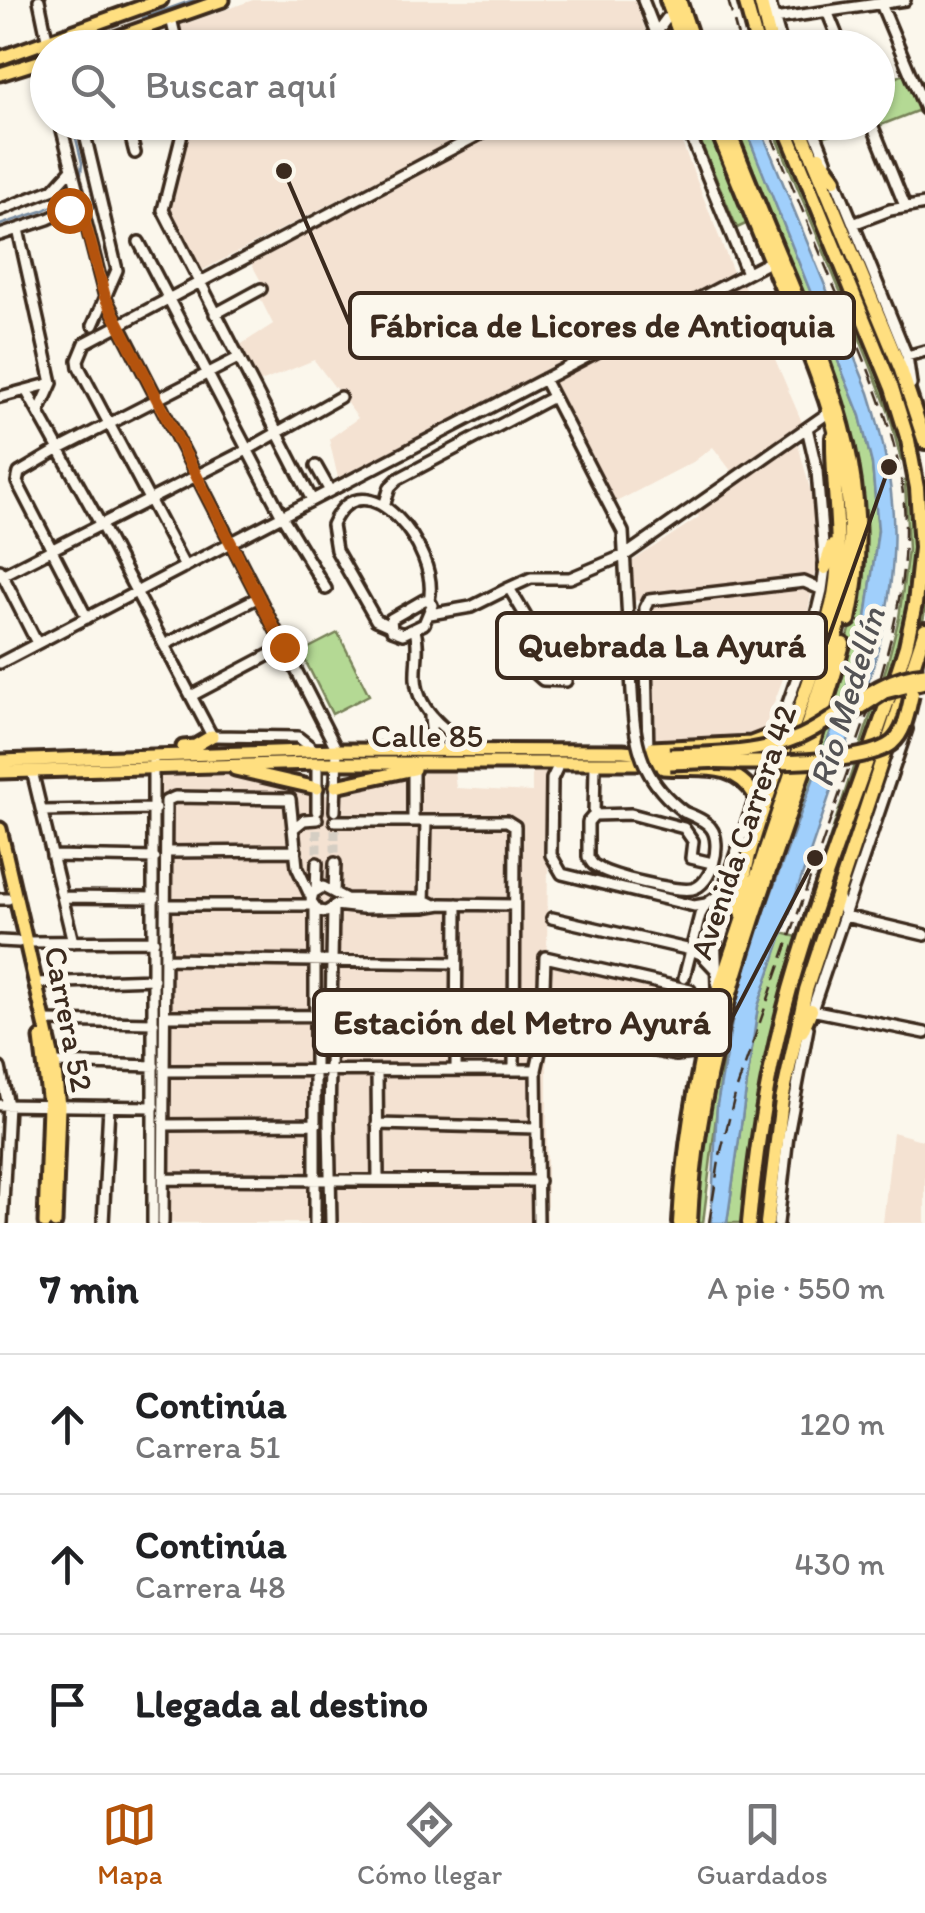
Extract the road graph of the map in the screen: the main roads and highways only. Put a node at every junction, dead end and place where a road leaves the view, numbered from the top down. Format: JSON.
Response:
{"nodes":[{"id":1,"x":160,"y":0,"type":"edge"},
{"id":2,"x":223,"y":0,"type":"edge"},
{"id":3,"x":667,"y":0,"type":"edge"},
{"id":4,"x":678,"y":0,"type":"edge"},
{"id":5,"x":746,"y":0,"type":"edge"},
{"id":6,"x":760,"y":0,"type":"edge"},
{"id":7,"x":120,"y":6,"type":"edge"},
{"id":8,"x":77,"y":30,"type":"edge"},
{"id":9,"x":141,"y":30,"type":"edge"},
{"id":10,"x":675,"y":30,"type":"edge"},
{"id":11,"x":689,"y":30,"type":"edge"},
{"id":12,"x":754,"y":30,"type":"edge"},
{"id":13,"x":768,"y":30,"type":"edge"},
{"id":14,"x":30,"y":50,"type":"edge"},
{"id":15,"x":0,"y":58,"type":"edge"},
{"id":16,"x":30,"y":65,"type":"edge"},
{"id":17,"x":0,"y":74,"type":"edge"},
{"id":18,"x":721,"y":140,"type":"edge"},
{"id":19,"x":731,"y":140,"type":"edge"},
{"id":20,"x":790,"y":140,"type":"edge"},
{"id":21,"x":806,"y":140,"type":"edge"},
{"id":22,"x":806,"y":140,"type":"edge"},
{"id":23,"x":835,"y":179,"type":"road end"},
{"id":24,"x":833,"y":415,"type":"junction"},
{"id":25,"x":924,"y":438,"type":"edge"},
{"id":26,"x":836,"y":534,"type":"junction"},
{"id":27,"x":825,"y":568,"type":"road end"},
{"id":28,"x":925,"y":630,"type":"edge"},
{"id":29,"x":925,"y":645,"type":"edge"},
{"id":30,"x":925,"y":673,"type":"edge"},
{"id":31,"x":920,"y":688,"type":"edge"},
{"id":32,"x":846,"y":713,"type":"junction"},
{"id":33,"x":777,"y":733,"type":"road end"},
{"id":34,"x":212,"y":736,"type":"road end"},
{"id":35,"x":742,"y":744,"type":"junction"},
{"id":36,"x":648,"y":752,"type":"junction"},
{"id":37,"x":167,"y":754,"type":"junction"},
{"id":38,"x":487,"y":755,"type":"junction"},
{"id":39,"x":317,"y":757,"type":"junction"},
{"id":40,"x":336,"y":757,"type":"junction"},
{"id":41,"x":669,"y":759,"type":"junction"},
{"id":42,"x":152,"y":760,"type":"junction"},
{"id":43,"x":0,"y":761,"type":"edge"},
{"id":44,"x":438,"y":763,"type":"junction"},
{"id":45,"x":216,"y":764,"type":"junction"},
{"id":46,"x":628,"y":765,"type":"junction"},
{"id":47,"x":720,"y":766,"type":"junction"},
{"id":48,"x":0,"y":772,"type":"edge"},
{"id":49,"x":336,"y":786,"type":"road end"},
{"id":50,"x":317,"y":788,"type":"road end"},
{"id":51,"x":755,"y":796,"type":"road end"},
{"id":52,"x":0,"y":829,"type":"edge"},
{"id":53,"x":0,"y":864,"type":"edge"},
{"id":54,"x":4,"y":899,"type":"edge"},
{"id":55,"x":740,"y":924,"type":"junction"},
{"id":56,"x":22,"y":942,"type":"junction"},
{"id":57,"x":812,"y":1010,"type":"road end"},
{"id":58,"x":790,"y":1056,"type":"junction"},
{"id":59,"x":770,"y":1082,"type":"junction"},
{"id":60,"x":54,"y":1105,"type":"junction"},
{"id":61,"x":770,"y":1186,"type":"junction"},
{"id":62,"x":45,"y":1223,"type":"edge"},
{"id":63,"x":55,"y":1223,"type":"edge"},
{"id":64,"x":680,"y":1223,"type":"edge"},
{"id":65,"x":690,"y":1223,"type":"edge"},
{"id":66,"x":749,"y":1223,"type":"edge"},
{"id":67,"x":767,"y":1223,"type":"edge"}],
"edges":[{"from":1,"to":7,"type":"main road"},
{"from":2,"to":9,"type":"main road"},
{"from":3,"to":10,"type":"highway"},
{"from":4,"to":11,"type":"highway"},
{"from":5,"to":12,"type":"highway"},
{"from":6,"to":13,"type":"highway"},
{"from":7,"to":8,"type":"main road"},
{"from":14,"to":15,"type":"main road"},
{"from":16,"to":17,"type":"main road"},
{"from":18,"to":24,"type":"highway","name":"Avenida Carrera 42"},
{"from":19,"to":65,"type":"highway","name":"Avenida Carrera 42"},
{"from":20,"to":59,"type":"highway"},
{"from":21,"to":23,"type":"highway"},
{"from":22,"to":25,"type":"highway"},
{"from":24,"to":26,"type":"highway"},
{"from":24,"to":55,"type":"highway","name":"Avenida Carrera 42"},
{"from":26,"to":27,"type":"highway"},
{"from":26,"to":55,"type":"highway"},
{"from":28,"to":58,"type":"highway"},
{"from":29,"to":31,"type":"highway"},
{"from":30,"to":32,"type":"main road","bridge":true},
{"from":31,"to":32,"type":"main road","bridge":true},
{"from":31,"to":47,"type":"highway","bridge":true},
{"from":32,"to":41,"type":"main road","name":"Calle 85","bridge":true},
{"from":32,"to":47,"type":"main road","name":"Calle 85","bridge":true},
{"from":33,"to":35,"type":"main road"},
{"from":34,"to":37,"type":"main road"},
{"from":35,"to":36,"type":"main road"},
{"from":35,"to":47,"type":"main road"},
{"from":36,"to":38,"type":"main road","name":"Calle 85"},
{"from":36,"to":41,"type":"main road","name":"Calle 85"},
{"from":37,"to":39,"type":"main road","name":"Calle 85"},
{"from":37,"to":42,"type":"main road"},
{"from":38,"to":40,"type":"main road","name":"Calle 85"},
{"from":38,"to":44,"type":"main road","name":"Calle 85"},
{"from":38,"to":46,"type":"main road","name":"Calle 85"},
{"from":39,"to":40,"type":"main road","name":"Calle 85"},
{"from":39,"to":45,"type":"main road","name":"Calle 85"},
{"from":40,"to":44,"type":"main road","name":"Calle 85"},
{"from":41,"to":46,"type":"main road","name":"Calle 85"},
{"from":41,"to":47,"type":"main road","name":"Calle 85","bridge":true},
{"from":42,"to":43,"type":"main road","name":"Calle 85"},
{"from":42,"to":45,"type":"main road","name":"Calle 85"},
{"from":42,"to":48,"type":"main road","name":"Calle 85"},
{"from":44,"to":49,"type":"main road"},
{"from":45,"to":50,"type":"main road"},
{"from":46,"to":47,"type":"main road"},
{"from":47,"to":51,"type":"main road"},
{"from":52,"to":56,"type":"main road","name":"Carrera 52"},
{"from":53,"to":54,"type":"main road","name":"Carrera 52"},
{"from":54,"to":56,"type":"main road","name":"Carrera 52"},
{"from":55,"to":64,"type":"highway","name":"Avenida Carrera 42"},
{"from":56,"to":60,"type":"main road","name":"Carrera 52"},
{"from":56,"to":60,"type":"main road","name":"Carrera 52"},
{"from":57,"to":58,"type":"highway"},
{"from":58,"to":61,"type":"highway"},
{"from":59,"to":61,"type":"highway"},
{"from":59,"to":66,"type":"highway"},
{"from":60,"to":62,"type":"main road","name":"Carrera 52"},
{"from":60,"to":63,"type":"main road","name":"Carrera 52"},
{"from":61,"to":67,"type":"highway"}]}
